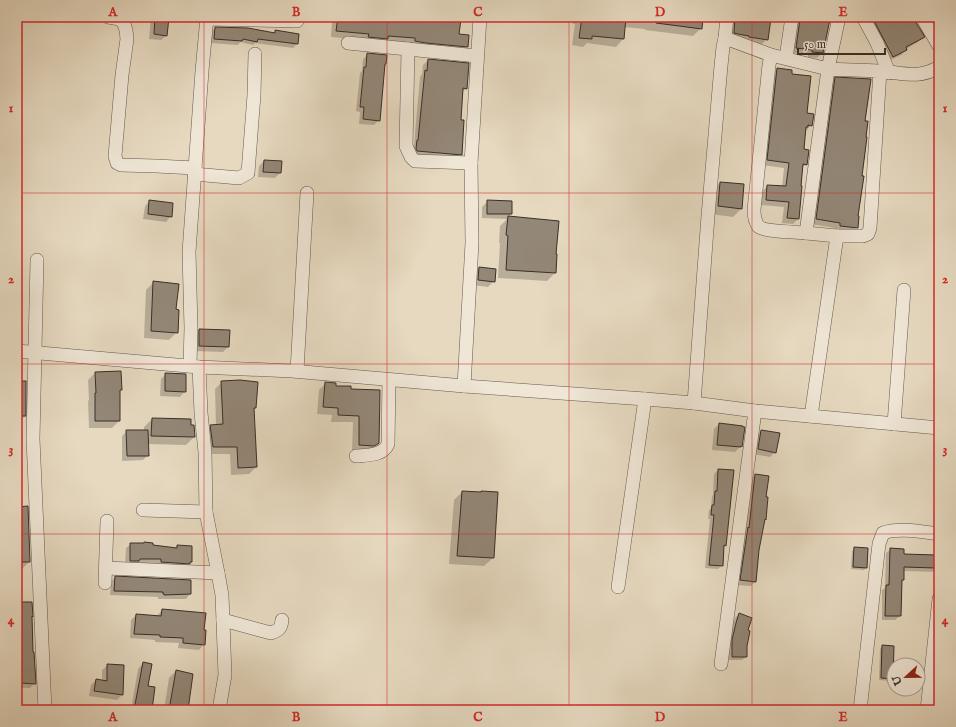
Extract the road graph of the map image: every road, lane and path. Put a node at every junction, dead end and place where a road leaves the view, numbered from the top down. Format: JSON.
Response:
{"nodes":[{"id":1,"x":108,"y":17,"type":"edge"},
{"id":2,"x":480,"y":17,"type":"edge"},
{"id":3,"x":727,"y":17,"type":"edge"},
{"id":4,"x":792,"y":17,"type":"edge"},
{"id":5,"x":839,"y":17,"type":"edge"},
{"id":6,"x":863,"y":17,"type":"edge"},
{"id":7,"x":922,"y":17,"type":"edge"},
{"id":8,"x":207,"y":18,"type":"edge"},
{"id":9,"x":297,"y":21,"type":"dead end"},
{"id":10,"x":725,"y":38,"type":"junction"},
{"id":11,"x":348,"y":43,"type":"dead end"},
{"id":12,"x":939,"y":46,"type":"edge"},
{"id":13,"x":408,"y":49,"type":"junction"},
{"id":14,"x":255,"y":54,"type":"dead end"},
{"id":15,"x":771,"y":55,"type":"junction"},
{"id":16,"x":477,"y":56,"type":"junction"},
{"id":17,"x":786,"y":58,"type":"junction"},
{"id":18,"x":939,"y":67,"type":"edge"},
{"id":19,"x":828,"y":69,"type":"junction"},
{"id":20,"x":884,"y":72,"type":"junction"},
{"id":21,"x":471,"y":163,"type":"junction"},
{"id":22,"x":195,"y":171,"type":"junction"},
{"id":23,"x":308,"y":193,"type":"dead end"},
{"id":24,"x":806,"y":233,"type":"junction"},
{"id":25,"x":837,"y":236,"type":"junction"},
{"id":26,"x":37,"y":260,"type":"dead end"},
{"id":27,"x":904,"y":290,"type":"dead end"},
{"id":28,"x":17,"y":351,"type":"edge"},
{"id":29,"x":34,"y":352,"type":"junction"},
{"id":30,"x":194,"y":367,"type":"junction"},
{"id":31,"x":297,"y":371,"type":"junction"},
{"id":32,"x":389,"y":380,"type":"junction"},
{"id":33,"x":464,"y":386,"type":"junction"},
{"id":34,"x":645,"y":399,"type":"junction"},
{"id":35,"x":694,"y":403,"type":"junction"},
{"id":36,"x":755,"y":411,"type":"junction"},
{"id":37,"x":811,"y":416,"type":"junction"},
{"id":38,"x":894,"y":424,"type":"junction"},
{"id":39,"x":939,"y":428,"type":"edge"},
{"id":40,"x":356,"y":456,"type":"dead end"},
{"id":41,"x":143,"y":510,"type":"dead end"},
{"id":42,"x":206,"y":512,"type":"junction"},
{"id":43,"x":108,"y":521,"type":"dead end"},
{"id":44,"x":939,"y":534,"type":"edge"},
{"id":45,"x":106,"y":568,"type":"junction"},
{"id":46,"x":218,"y":573,"type":"junction"},
{"id":47,"x":105,"y":583,"type":"dead end"},
{"id":48,"x":618,"y":587,"type":"dead end"},
{"id":49,"x":939,"y":599,"type":"edge"},
{"id":50,"x":223,"y":620,"type":"junction"},
{"id":51,"x":282,"y":620,"type":"dead end"},
{"id":52,"x":721,"y":664,"type":"dead end"},
{"id":53,"x":45,"y":710,"type":"edge"},
{"id":54,"x":219,"y":710,"type":"edge"},
{"id":55,"x":860,"y":710,"type":"edge"},
{"id":56,"x":927,"y":710,"type":"edge"}],
"edges":[{"from":1,"to":22,"type":"street"},
{"from":2,"to":16,"type":"street"},
{"from":3,"to":10,"type":"street"},
{"from":4,"to":17,"type":"street"},
{"from":5,"to":19,"type":"street"},
{"from":6,"to":20,"type":"street"},
{"from":7,"to":12,"type":"street"},
{"from":8,"to":9,"type":"street"},
{"from":8,"to":22,"type":"street"},
{"from":10,"to":15,"type":"street"},
{"from":10,"to":35,"type":"street"},
{"from":11,"to":13,"type":"street"},
{"from":13,"to":16,"type":"street"},
{"from":13,"to":21,"type":"street"},
{"from":14,"to":22,"type":"street"},
{"from":15,"to":17,"type":"street"},
{"from":15,"to":24,"type":"street"},
{"from":16,"to":21,"type":"street"},
{"from":17,"to":19,"type":"street"},
{"from":18,"to":20,"type":"street"},
{"from":19,"to":20,"type":"street"},
{"from":19,"to":24,"type":"street"},
{"from":20,"to":25,"type":"street"},
{"from":21,"to":33,"type":"street"},
{"from":22,"to":30,"type":"street"},
{"from":23,"to":31,"type":"street"},
{"from":24,"to":25,"type":"street"},
{"from":25,"to":37,"type":"street"},
{"from":26,"to":29,"type":"street"},
{"from":27,"to":38,"type":"street"},
{"from":28,"to":29,"type":"street"},
{"from":29,"to":30,"type":"street"},
{"from":29,"to":53,"type":"street"},
{"from":30,"to":31,"type":"street"},
{"from":30,"to":42,"type":"street"},
{"from":31,"to":32,"type":"street"},
{"from":32,"to":33,"type":"street"},
{"from":32,"to":40,"type":"street"},
{"from":33,"to":34,"type":"street"},
{"from":34,"to":35,"type":"street"},
{"from":34,"to":48,"type":"street"},
{"from":35,"to":36,"type":"street"},
{"from":36,"to":37,"type":"street"},
{"from":36,"to":52,"type":"street"},
{"from":37,"to":38,"type":"street"},
{"from":38,"to":39,"type":"street"},
{"from":41,"to":42,"type":"street"},
{"from":42,"to":46,"type":"street"},
{"from":43,"to":45,"type":"street"},
{"from":44,"to":55,"type":"street"},
{"from":45,"to":46,"type":"street"},
{"from":45,"to":47,"type":"street"},
{"from":46,"to":50,"type":"street"},
{"from":49,"to":56,"type":"street"},
{"from":50,"to":51,"type":"street"},
{"from":50,"to":54,"type":"street"}]}
